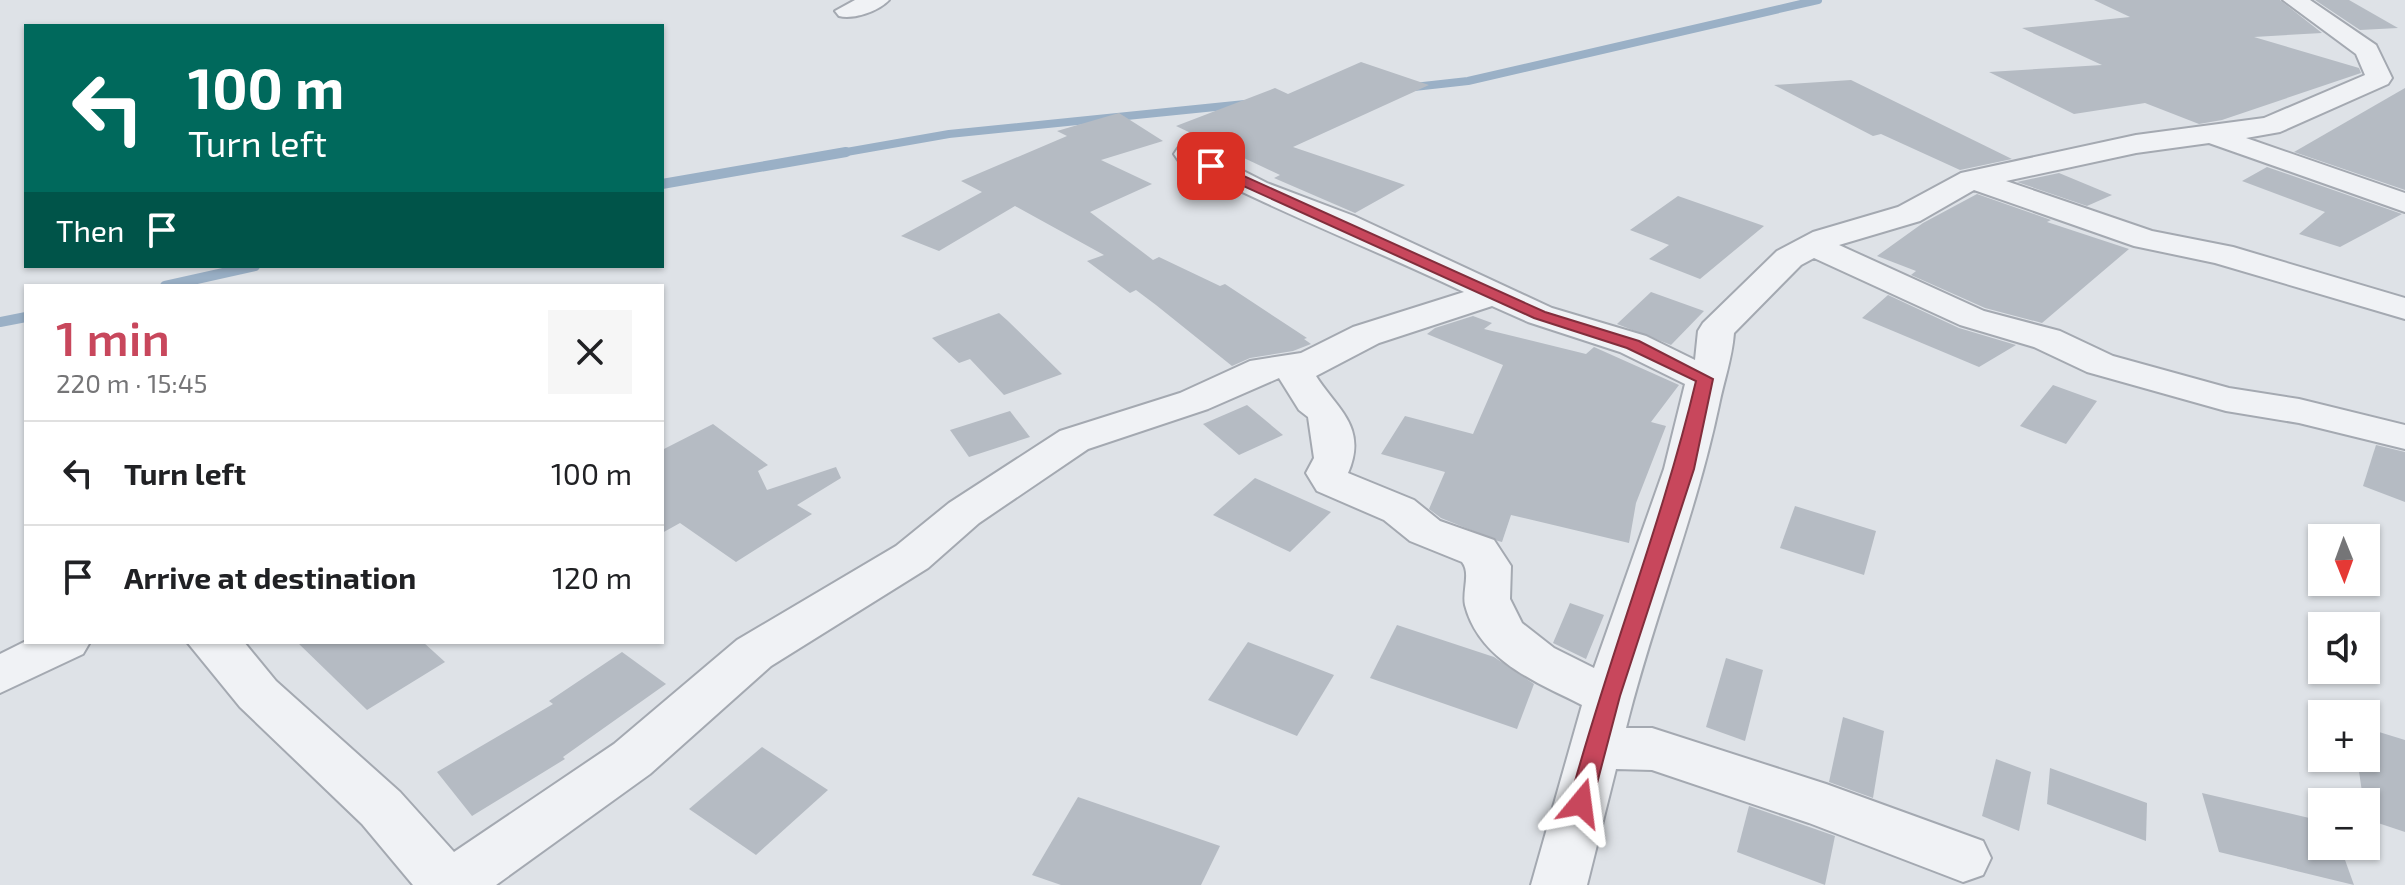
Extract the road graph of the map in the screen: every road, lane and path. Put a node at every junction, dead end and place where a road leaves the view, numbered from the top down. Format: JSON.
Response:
{"nodes":[{"id":1,"x":877,"y":0,"type":"edge"},
{"id":2,"x":2295,"y":0,"type":"edge"},
{"id":3,"x":847,"y":11,"type":"dead end"},
{"id":4,"x":2208,"y":135,"type":"junction"},
{"id":5,"x":1188,"y":154,"type":"dead end"},
{"id":6,"x":1972,"y":179,"type":"junction"},
{"id":7,"x":2405,"y":203,"type":"edge"},
{"id":8,"x":1815,"y":246,"type":"junction"},
{"id":9,"x":1494,"y":294,"type":"junction"},
{"id":10,"x":2405,"y":309,"type":"edge"},
{"id":11,"x":1310,"y":363,"type":"junction"},
{"id":12,"x":1705,"y":379,"type":"junction"},
{"id":13,"x":2405,"y":437,"type":"edge"},
{"id":14,"x":62,"y":644,"type":"edge"},
{"id":15,"x":221,"y":644,"type":"edge"},
{"id":16,"x":0,"y":675,"type":"edge"},
{"id":17,"x":1609,"y":696,"type":"junction"},
{"id":18,"x":1596,"y":748,"type":"junction"},
{"id":19,"x":1963,"y":858,"type":"dead end"},
{"id":20,"x":450,"y":885,"type":"edge"},
{"id":21,"x":1559,"y":885,"type":"edge"}],
"edges":[{"from":1,"to":3,"type":"street"},
{"from":2,"to":4,"type":"street"},
{"from":4,"to":6,"type":"street"},
{"from":4,"to":7,"type":"street"},
{"from":5,"to":9,"type":"street"},
{"from":6,"to":8,"type":"street"},
{"from":6,"to":10,"type":"street"},
{"from":8,"to":12,"type":"street"},
{"from":8,"to":13,"type":"street"},
{"from":9,"to":11,"type":"street"},
{"from":9,"to":12,"type":"street"},
{"from":11,"to":17,"type":"street"},
{"from":11,"to":20,"type":"street"},
{"from":12,"to":17,"type":"street"},
{"from":14,"to":16,"type":"street"},
{"from":15,"to":20,"type":"street"},
{"from":17,"to":18,"type":"street"},
{"from":18,"to":19,"type":"street"},
{"from":18,"to":21,"type":"street"}]}
